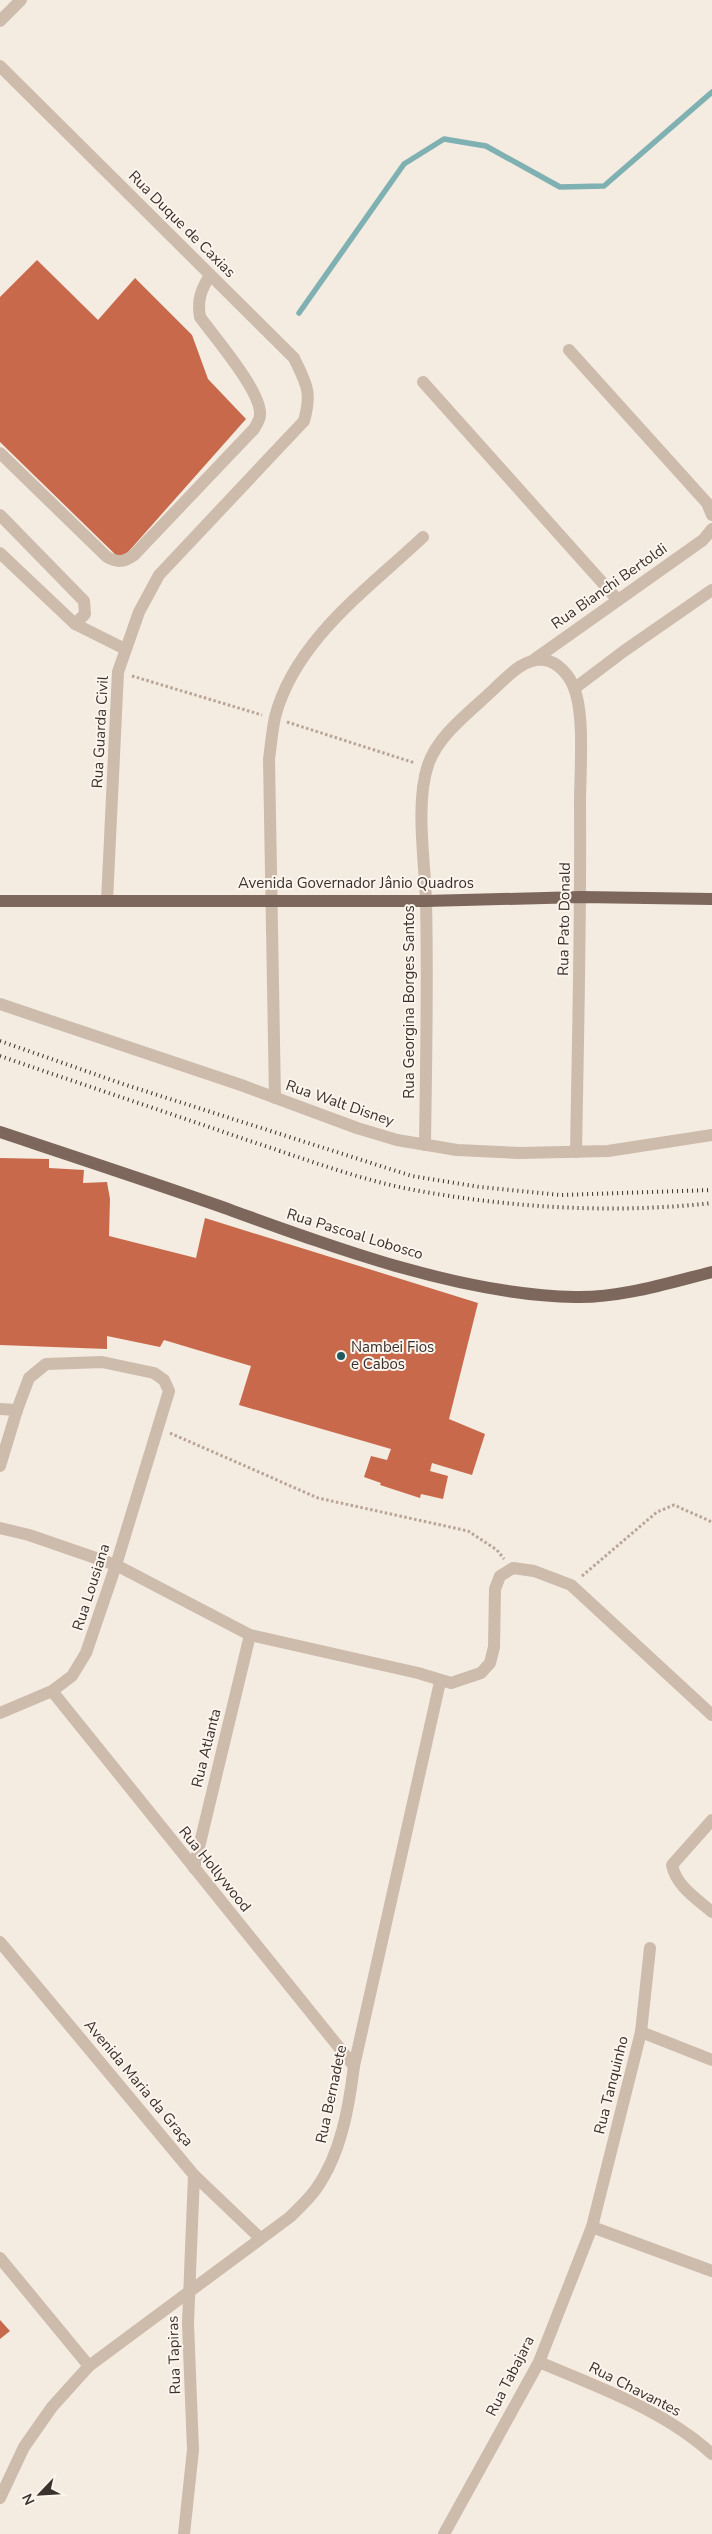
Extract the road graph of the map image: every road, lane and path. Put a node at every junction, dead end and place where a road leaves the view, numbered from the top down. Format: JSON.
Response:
{"nodes":[{"id":1,"x":21,"y":0,"type":"edge"},
{"id":2,"x":0,"y":21,"type":"edge"},
{"id":3,"x":0,"y":66,"type":"edge"},
{"id":4,"x":210,"y":275,"type":"junction"},
{"id":5,"x":569,"y":350,"type":"dead end"},
{"id":6,"x":423,"y":382,"type":"dead end"},
{"id":7,"x":304,"y":421,"type":"joint"},
{"id":8,"x":0,"y":453,"type":"edge"},
{"id":9,"x":0,"y":515,"type":"edge"},
{"id":10,"x":712,"y":515,"type":"edge"},
{"id":11,"x":712,"y":529,"type":"edge"},
{"id":12,"x":424,"y":537,"type":"dead end"},
{"id":13,"x":0,"y":553,"type":"edge"},
{"id":14,"x":712,"y":590,"type":"edge"},
{"id":15,"x":617,"y":599,"type":"junction"},
{"id":16,"x":75,"y":624,"type":"junction"},
{"id":17,"x":125,"y":649,"type":"junction"},
{"id":18,"x":535,"y":658,"type":"junction"},
{"id":19,"x":575,"y":688,"type":"junction"},
{"id":20,"x":581,"y":896,"type":"junction"},
{"id":21,"x":270,"y":899,"type":"junction"},
{"id":22,"x":712,"y":899,"type":"edge"},
{"id":23,"x":0,"y":901,"type":"edge"},
{"id":24,"x":107,"y":901,"type":"junction"},
{"id":25,"x":426,"y":901,"type":"junction"},
{"id":26,"x":0,"y":1004,"type":"edge"},
{"id":27,"x":275,"y":1098,"type":"junction"},
{"id":28,"x":0,"y":1132,"type":"edge"},
{"id":29,"x":712,"y":1135,"type":"edge"},
{"id":30,"x":425,"y":1145,"type":"junction"},
{"id":31,"x":576,"y":1152,"type":"junction"},
{"id":32,"x":712,"y":1272,"type":"edge"},
{"id":33,"x":0,"y":1409,"type":"edge"},
{"id":34,"x":17,"y":1410,"type":"junction"},
{"id":35,"x":157,"y":1427,"type":"junction"},
{"id":36,"x":0,"y":1466,"type":"edge"},
{"id":37,"x":712,"y":1522,"type":"edge"},
{"id":38,"x":0,"y":1528,"type":"edge"},
{"id":39,"x":116,"y":1565,"type":"junction"},
{"id":40,"x":513,"y":1568,"type":"junction"},
{"id":41,"x":571,"y":1586,"type":"junction"},
{"id":42,"x":250,"y":1635,"type":"junction"},
{"id":43,"x":440,"y":1682,"type":"junction"},
{"id":44,"x":52,"y":1692,"type":"junction"},
{"id":45,"x":0,"y":1713,"type":"edge"},
{"id":46,"x":712,"y":1715,"type":"edge"},
{"id":47,"x":712,"y":1820,"type":"edge"},
{"id":48,"x":194,"y":1868,"type":"junction"},
{"id":49,"x":712,"y":1912,"type":"edge"},
{"id":50,"x":0,"y":1942,"type":"edge"},
{"id":51,"x":650,"y":1948,"type":"dead end"},
{"id":52,"x":641,"y":2032,"type":"junction"},
{"id":53,"x":712,"y":2060,"type":"edge"},
{"id":54,"x":354,"y":2066,"type":"junction"},
{"id":55,"x":194,"y":2175,"type":"junction"},
{"id":56,"x":592,"y":2227,"type":"junction"},
{"id":57,"x":260,"y":2238,"type":"junction"},
{"id":58,"x":0,"y":2258,"type":"edge"},
{"id":59,"x":712,"y":2270,"type":"edge"},
{"id":60,"x":189,"y":2290,"type":"junction"},
{"id":61,"x":539,"y":2362,"type":"junction"},
{"id":62,"x":89,"y":2366,"type":"junction"},
{"id":63,"x":712,"y":2454,"type":"edge"},
{"id":64,"x":0,"y":2498,"type":"edge"},
{"id":65,"x":184,"y":2534,"type":"edge"},
{"id":66,"x":444,"y":2534,"type":"edge"}],
"edges":[{"from":1,"to":2,"type":"street"},
{"from":3,"to":4,"type":"street","name":"Rua Duque de Caxias"},
{"from":4,"to":7,"type":"street","name":"Rua Duque de Caxias"},
{"from":4,"to":8,"type":"street"},
{"from":5,"to":10,"type":"street"},
{"from":6,"to":15,"type":"street"},
{"from":7,"to":17,"type":"street","name":"Rua Guarda Civil"},
{"from":9,"to":16,"type":"street"},
{"from":11,"to":15,"type":"street","name":"Rua Bianchi Bertoldi"},
{"from":12,"to":21,"type":"street"},
{"from":13,"to":16,"type":"street"},
{"from":14,"to":19,"type":"street"},
{"from":15,"to":18,"type":"street","name":"Rua Bianchi Bertoldi"},
{"from":16,"to":17,"type":"street"},
{"from":17,"to":24,"type":"street","name":"Rua Guarda Civil"},
{"from":18,"to":19,"type":"street"},
{"from":18,"to":25,"type":"street","name":"Rua Georgina Borges Santos"},
{"from":19,"to":20,"type":"street","name":"Rua Pato Donald"},
{"from":20,"to":22,"type":"main road","name":"Avenida Governador Jânio Quadros"},
{"from":20,"to":25,"type":"main road","name":"Avenida Governador Jânio Quadros"},
{"from":20,"to":31,"type":"street","name":"Rua Pato Donald"},
{"from":21,"to":24,"type":"main road","name":"Avenida Governador Jânio Quadros"},
{"from":21,"to":25,"type":"main road","name":"Avenida Governador Jânio Quadros"},
{"from":21,"to":27,"type":"street"},
{"from":23,"to":24,"type":"main road","name":"Avenida Governador Jânio Quadros"},
{"from":25,"to":30,"type":"street","name":"Rua Georgina Borges Santos"},
{"from":26,"to":27,"type":"street","name":"Rua Walt Disney"},
{"from":27,"to":30,"type":"street","name":"Rua Walt Disney"},
{"from":28,"to":32,"type":"main road","name":"Rua Pascoal Lobosco"},
{"from":29,"to":31,"type":"street","name":"Rua Walt Disney"},
{"from":30,"to":31,"type":"street","name":"Rua Walt Disney"},
{"from":33,"to":34,"type":"street"},
{"from":34,"to":35,"type":"street","name":"Rua Lousiana"},
{"from":34,"to":36,"type":"street","name":"Rua Lousiana"},
{"from":35,"to":39,"type":"street","name":"Rua Lousiana"},
{"from":35,"to":40,"type":"path"},
{"from":37,"to":41,"type":"path"},
{"from":38,"to":39,"type":"street"},
{"from":39,"to":42,"type":"street"},
{"from":39,"to":44,"type":"street","name":"Rua Lousiana"},
{"from":40,"to":41,"type":"street"},
{"from":40,"to":43,"type":"street"},
{"from":41,"to":46,"type":"street"},
{"from":42,"to":43,"type":"street"},
{"from":42,"to":48,"type":"street","name":"Rua Atlanta"},
{"from":43,"to":54,"type":"street","name":"Rua Bernadete"},
{"from":44,"to":45,"type":"street","name":"Rua Lousiana"},
{"from":44,"to":48,"type":"street","name":"Rua Hollywood"},
{"from":47,"to":49,"type":"street"},
{"from":48,"to":54,"type":"street","name":"Rua Hollywood"},
{"from":50,"to":55,"type":"street","name":"Avenida Maria da Graça"},
{"from":51,"to":52,"type":"street","name":"Rua Tanquinho"},
{"from":52,"to":53,"type":"street"},
{"from":52,"to":56,"type":"street","name":"Rua Tanquinho"},
{"from":54,"to":57,"type":"street","name":"Rua Bernadete"},
{"from":55,"to":57,"type":"street","name":"Avenida Maria da Graça"},
{"from":55,"to":60,"type":"street","name":"Rua Tapiras"},
{"from":56,"to":59,"type":"street"},
{"from":56,"to":61,"type":"street","name":"Rua Tabajara"},
{"from":57,"to":60,"type":"street","name":"Rua Bernadete"},
{"from":58,"to":62,"type":"street"},
{"from":60,"to":62,"type":"street","name":"Rua Bernadete"},
{"from":60,"to":65,"type":"street","name":"Rua Tapiras"},
{"from":61,"to":63,"type":"street","name":"Rua Chavantes"},
{"from":61,"to":66,"type":"street","name":"Rua Tabajara"},
{"from":62,"to":64,"type":"street","name":"Rua Bernadete"}]}
